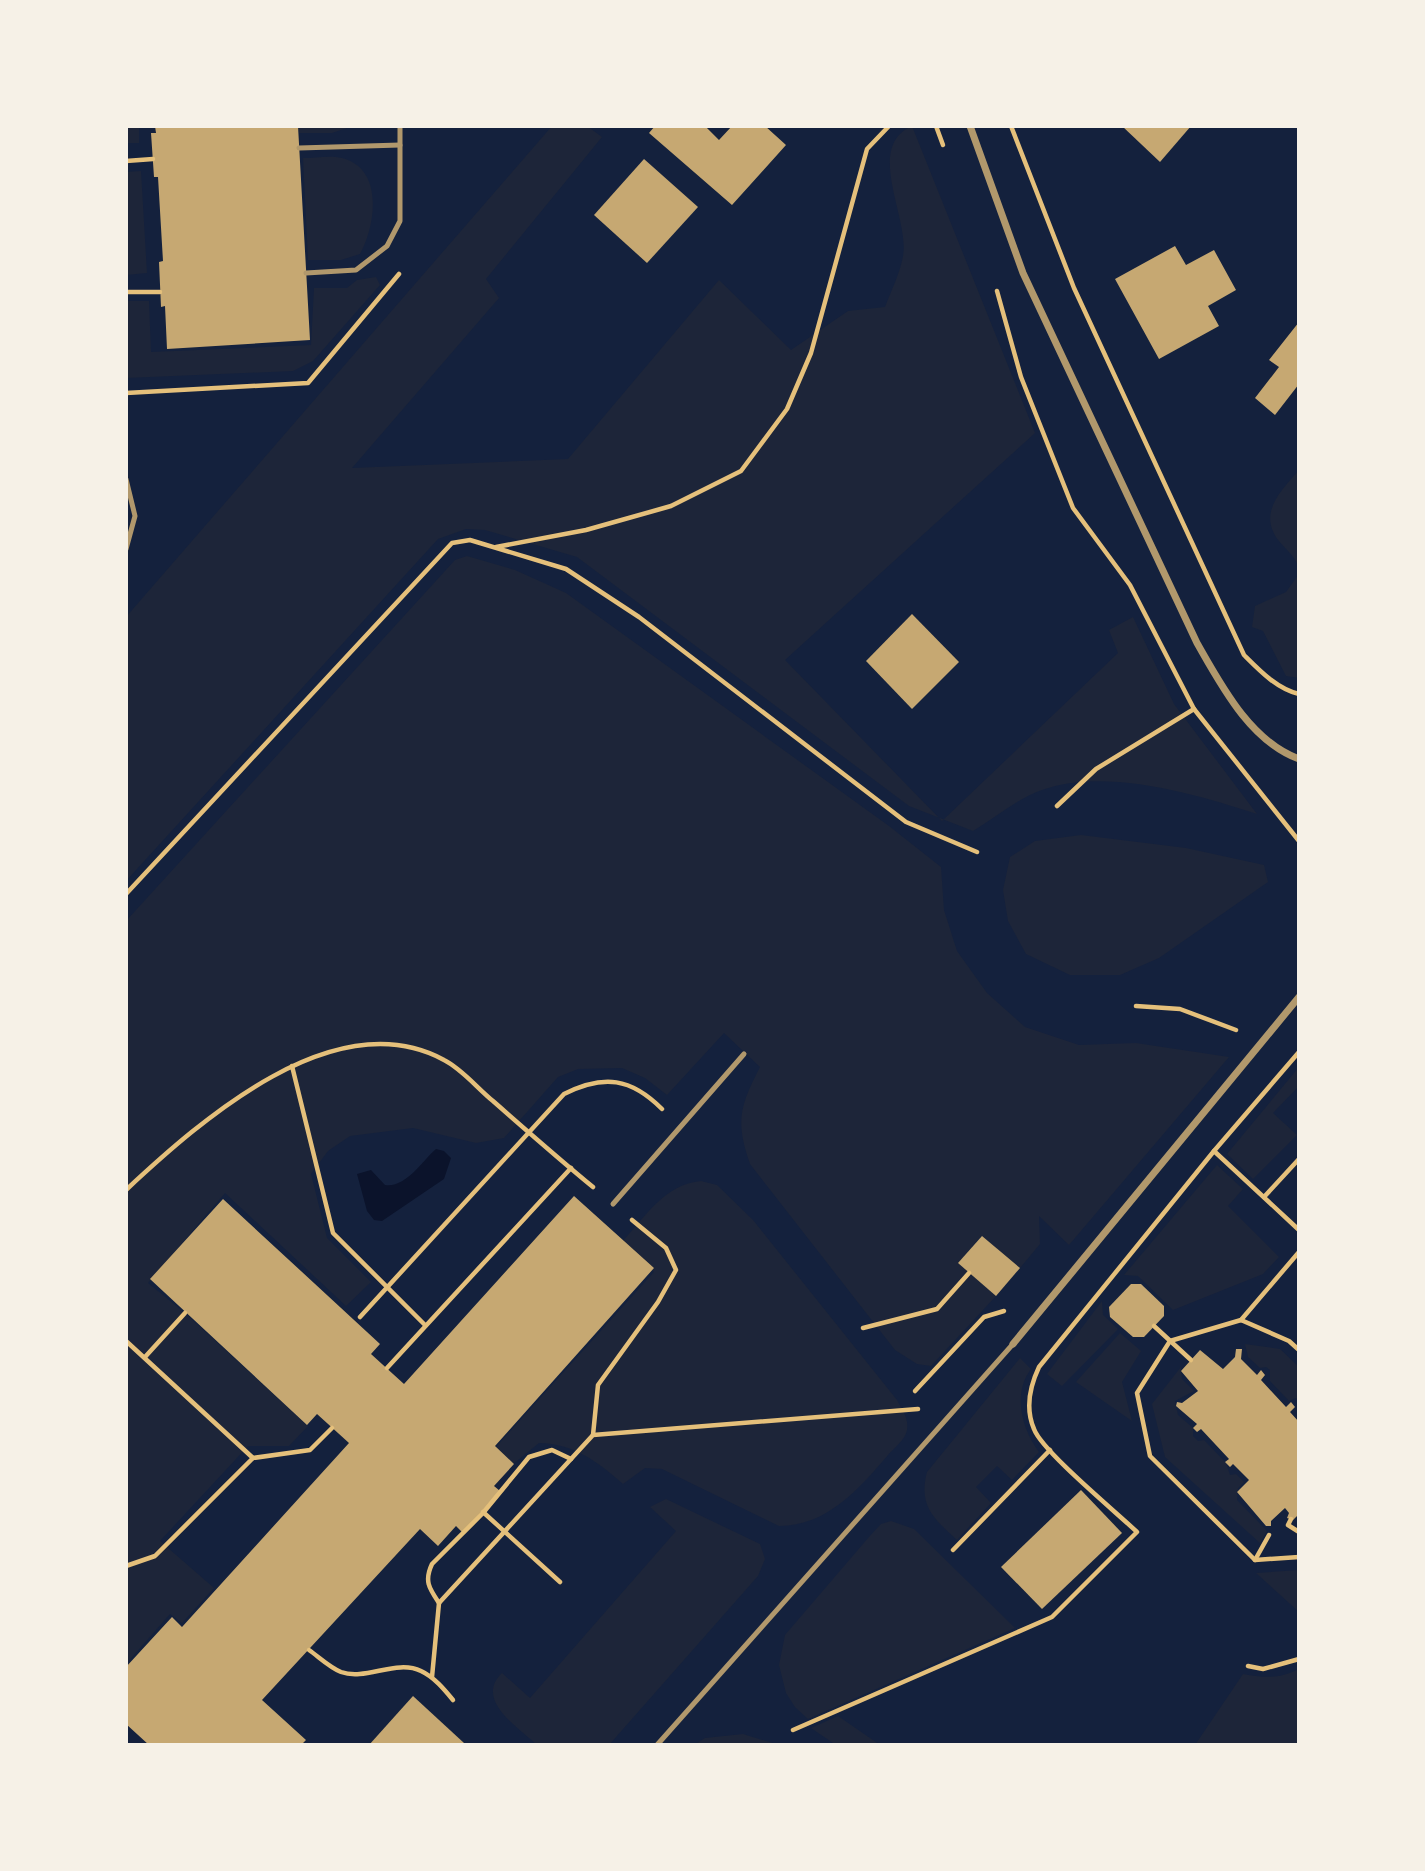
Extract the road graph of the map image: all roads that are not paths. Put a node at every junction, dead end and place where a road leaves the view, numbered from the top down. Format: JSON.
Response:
{"nodes":[{"id":1,"x":400,"y":126,"type":"edge"},
{"id":2,"x":970,"y":126,"type":"edge"},
{"id":3,"x":400,"y":145,"type":"junction"},
{"id":4,"x":299,"y":148,"type":"dead end"},
{"id":5,"x":306,"y":273,"type":"dead end"},
{"id":6,"x":126,"y":479,"type":"edge"},
{"id":7,"x":126,"y":549,"type":"edge"},
{"id":8,"x":1299,"y":759,"type":"edge"},
{"id":9,"x":1299,"y":997,"type":"edge"},
{"id":10,"x":744,"y":1054,"type":"dead end"},
{"id":11,"x":613,"y":1204,"type":"road end"},
{"id":12,"x":1013,"y":1344,"type":"joint"},
{"id":13,"x":657,"y":1745,"type":"edge"}],
"edges":[{"from":1,"to":3,"type":"lane"},
{"from":2,"to":8,"type":"street"},
{"from":3,"to":4,"type":"lane"},
{"from":3,"to":5,"type":"lane"},
{"from":6,"to":7,"type":"lane"},
{"from":9,"to":12,"type":"street"},
{"from":10,"to":11,"type":"lane"},
{"from":12,"to":13,"type":"lane"}]}
